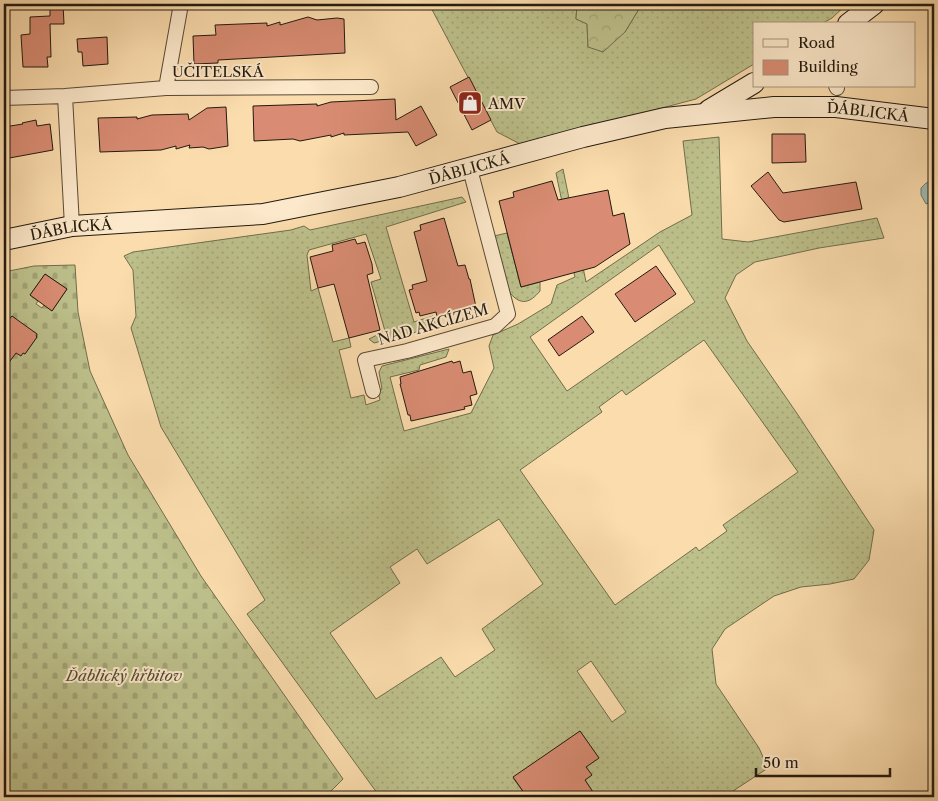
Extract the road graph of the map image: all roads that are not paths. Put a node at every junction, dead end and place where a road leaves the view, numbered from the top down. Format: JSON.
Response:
{"nodes":[{"id":1,"x":181,"y":4,"type":"edge"},
{"id":2,"x":874,"y":4,"type":"edge"},
{"id":3,"x":851,"y":22,"type":"edge"},
{"id":4,"x":753,"y":84,"type":"edge"},
{"id":5,"x":371,"y":86,"type":"dead end"},
{"id":6,"x":166,"y":88,"type":"junction"},
{"id":7,"x":65,"y":96,"type":"junction"},
{"id":8,"x":4,"y":98,"type":"edge"},
{"id":9,"x":703,"y":113,"type":"junction"},
{"id":10,"x":934,"y":118,"type":"edge"},
{"id":11,"x":470,"y":169,"type":"junction"},
{"id":12,"x":72,"y":226,"type":"junction"},
{"id":13,"x":4,"y":240,"type":"edge"},
{"id":14,"x":373,"y":391,"type":"dead end"}],
"edges":[{"from":1,"to":6,"type":"street"},
{"from":2,"to":3,"type":"main road"},
{"from":4,"to":9,"type":"main road"},
{"from":5,"to":6,"type":"street","name":"UČITELSKÁ"},
{"from":6,"to":7,"type":"street","name":"UČITELSKÁ"},
{"from":7,"to":8,"type":"street","name":"UČITELSKÁ"},
{"from":7,"to":12,"type":"street"},
{"from":9,"to":10,"type":"main road","name":"ĎÁBLICKÁ"},
{"from":9,"to":11,"type":"main road","name":"ĎÁBLICKÁ"},
{"from":11,"to":12,"type":"main road","name":"ĎÁBLICKÁ"},
{"from":11,"to":14,"type":"street","name":"NAD AKCÍZEM"},
{"from":12,"to":13,"type":"main road","name":"ĎÁBLICKÁ"}]}
